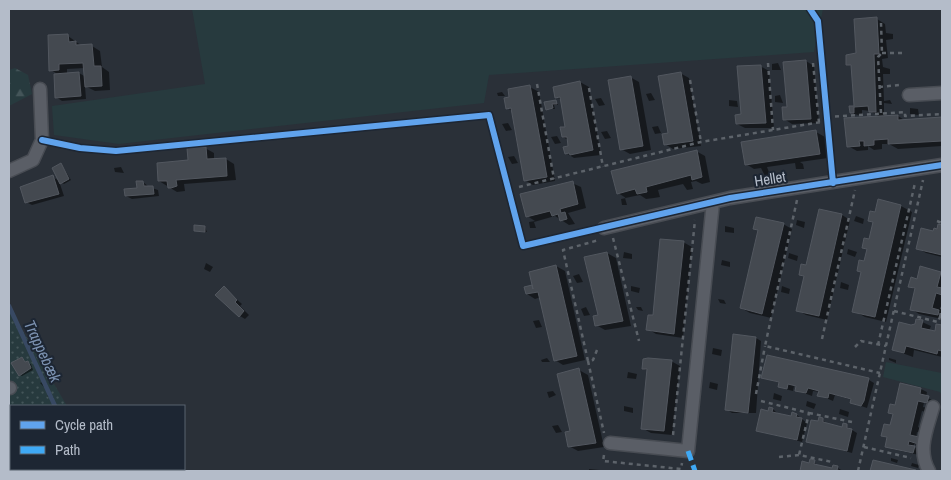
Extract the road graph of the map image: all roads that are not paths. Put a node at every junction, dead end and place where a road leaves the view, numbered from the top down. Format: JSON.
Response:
{"nodes":[{"id":1,"x":40,"y":89,"type":"dead end"},
{"id":2,"x":909,"y":90,"type":"road end"},
{"id":3,"x":942,"y":93,"type":"edge"},
{"id":4,"x":942,"y":165,"type":"edge"},
{"id":5,"x":9,"y":171,"type":"edge"},
{"id":6,"x":713,"y":202,"type":"junction"},
{"id":7,"x":609,"y":230,"type":"road end"},
{"id":8,"x":933,"y":407,"type":"dead end"},
{"id":9,"x":610,"y":443,"type":"road end"},
{"id":10,"x":926,"y":466,"type":"edge"}],
"edges":[{"from":1,"to":5,"type":"street"},
{"from":2,"to":3,"type":"street"},
{"from":4,"to":6,"type":"street","name":"Hellet"},
{"from":6,"to":7,"type":"street","name":"Hellet"},
{"from":6,"to":9,"type":"street"},
{"from":8,"to":10,"type":"street"}]}
